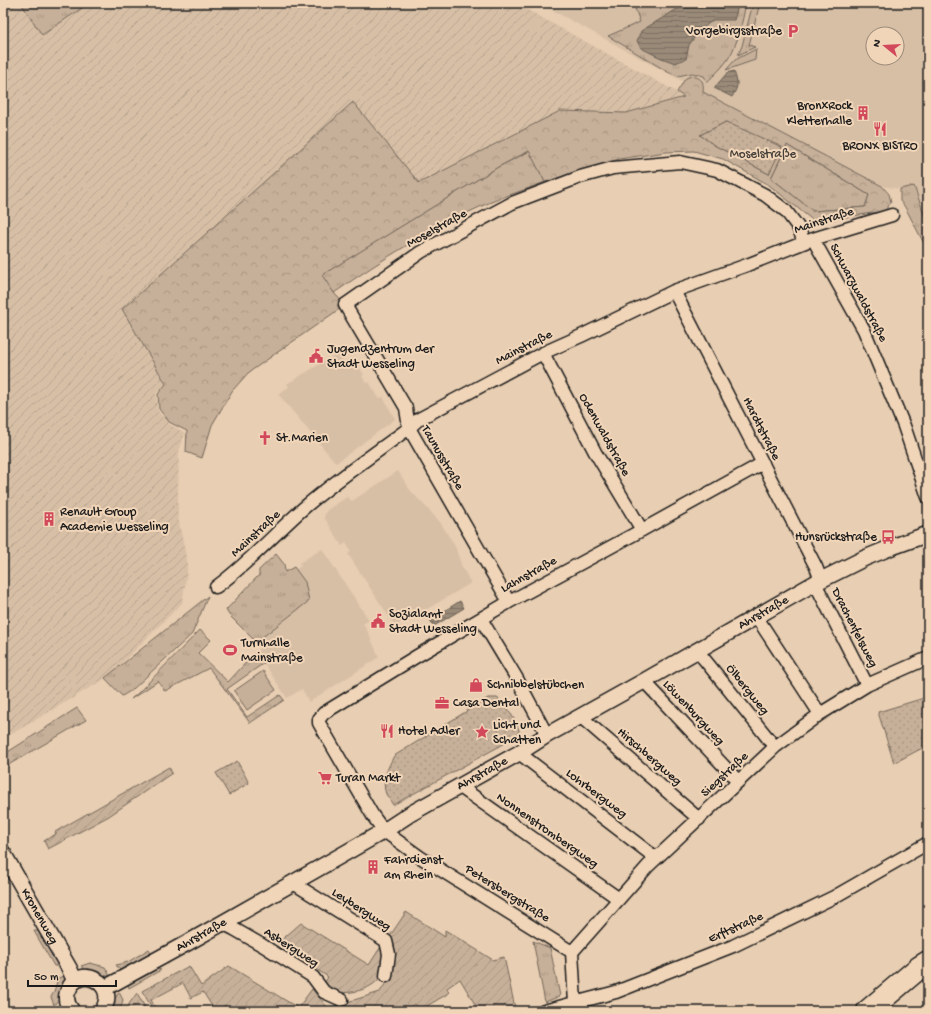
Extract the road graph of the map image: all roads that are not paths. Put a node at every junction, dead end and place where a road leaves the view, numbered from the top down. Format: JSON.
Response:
{"nodes":[{"id":1,"x":892,"y":215,"type":"dead end"},
{"id":2,"x":808,"y":240,"type":"junction"},
{"id":3,"x":674,"y":291,"type":"junction"},
{"id":4,"x":345,"y":306,"type":"joint"},
{"id":5,"x":543,"y":353,"type":"junction"},
{"id":6,"x":409,"y":428,"type":"junction"},
{"id":7,"x":763,"y":463,"type":"junction"},
{"id":8,"x":928,"y":497,"type":"edge"},
{"id":9,"x":642,"y":530,"type":"junction"},
{"id":10,"x":928,"y":534,"type":"edge"},
{"id":11,"x":818,"y":582,"type":"junction"},
{"id":12,"x":216,"y":587,"type":"dead end"},
{"id":13,"x":509,"y":602,"type":"junction"},
{"id":14,"x":756,"y":616,"type":"junction"},
{"id":15,"x":481,"y":619,"type":"junction"},
{"id":16,"x":697,"y":651,"type":"junction"},
{"id":17,"x":928,"y":658,"type":"edge"},
{"id":18,"x":644,"y":681,"type":"junction"},
{"id":19,"x":867,"y":685,"type":"junction"},
{"id":20,"x":820,"y":714,"type":"junction"},
{"id":21,"x":582,"y":717,"type":"junction"},
{"id":22,"x":319,"y":723,"type":"joint"},
{"id":23,"x":547,"y":735,"type":"junction"},
{"id":24,"x":775,"y":747,"type":"junction"},
{"id":25,"x":519,"y":753,"type":"junction"},
{"id":26,"x":738,"y":781,"type":"junction"},
{"id":27,"x":459,"y":786,"type":"junction"},
{"id":28,"x":699,"y":819,"type":"junction"},
{"id":29,"x":384,"y":831,"type":"junction"},
{"id":30,"x":928,"y":843,"type":"edge"},
{"id":31,"x":3,"y":853,"type":"edge"},
{"id":32,"x":656,"y":858,"type":"junction"},
{"id":33,"x":293,"y":883,"type":"junction"},
{"id":34,"x":619,"y":899,"type":"junction"},
{"id":35,"x":222,"y":923,"type":"junction"},
{"id":36,"x":572,"y":952,"type":"junction"},
{"id":37,"x":928,"y":962,"type":"edge"},
{"id":38,"x":386,"y":976,"type":"dead end"},
{"id":39,"x":928,"y":979,"type":"edge"},
{"id":40,"x":75,"y":981,"type":"junction"},
{"id":41,"x":105,"y":988,"type":"junction"},
{"id":42,"x":342,"y":1000,"type":"dead end"},
{"id":43,"x":575,"y":1003,"type":"junction"},
{"id":44,"x":67,"y":1010,"type":"edge"},
{"id":45,"x":102,"y":1011,"type":"edge"},
{"id":46,"x":544,"y":1011,"type":"edge"},
{"id":47,"x":868,"y":1011,"type":"edge"},
{"id":48,"x":873,"y":1011,"type":"edge"}],
"edges":[{"from":1,"to":2,"type":"street","name":"Mainstraße"},
{"from":2,"to":3,"type":"street","name":"Mainstraße"},
{"from":2,"to":4,"type":"street","name":"Moselstraße"},
{"from":2,"to":8,"type":"street","name":"Schwarzwaldstraße"},
{"from":3,"to":5,"type":"street","name":"Mainstraße"},
{"from":3,"to":7,"type":"street","name":"Hardtstraße"},
{"from":4,"to":6,"type":"street","name":"Taunusstraße"},
{"from":5,"to":6,"type":"street","name":"Mainstraße"},
{"from":5,"to":9,"type":"street","name":"Odenwaldstraße"},
{"from":6,"to":12,"type":"street","name":"Mainstraße"},
{"from":6,"to":13,"type":"street","name":"Taunusstraße"},
{"from":7,"to":9,"type":"street","name":"Lahnstraße"},
{"from":7,"to":11,"type":"street","name":"Hardtstraße"},
{"from":9,"to":13,"type":"street","name":"Lahnstraße"},
{"from":10,"to":11,"type":"street","name":"Ahrstraße"},
{"from":11,"to":14,"type":"street","name":"Ahrstraße"},
{"from":11,"to":19,"type":"street","name":"Drachenfelsweg"},
{"from":13,"to":15,"type":"street","name":"Lahnstraße"},
{"from":14,"to":16,"type":"street","name":"Ahrstraße"},
{"from":14,"to":20,"type":"street"},
{"from":15,"to":22,"type":"street","name":"Lahnstraße"},
{"from":15,"to":23,"type":"street"},
{"from":16,"to":18,"type":"street","name":"Ahrstraße"},
{"from":16,"to":24,"type":"street","name":"Ölbergweg"},
{"from":17,"to":19,"type":"street","name":"Siegstraße"},
{"from":18,"to":21,"type":"street","name":"Ahrstraße"},
{"from":18,"to":26,"type":"street","name":"Löwenburgweg"},
{"from":19,"to":20,"type":"street","name":"Siegstraße"},
{"from":20,"to":24,"type":"street","name":"Siegstraße"},
{"from":21,"to":23,"type":"street","name":"Ahrstraße"},
{"from":21,"to":28,"type":"street","name":"Hirschbergweg"},
{"from":22,"to":29,"type":"street","name":"Petersbergstraße"},
{"from":23,"to":25,"type":"street","name":"Ahrstraße"},
{"from":24,"to":26,"type":"street","name":"Siegstraße"},
{"from":25,"to":27,"type":"street","name":"Ahrstraße"},
{"from":25,"to":32,"type":"street","name":"Lohrbergweg"},
{"from":26,"to":28,"type":"street","name":"Siegstraße"},
{"from":27,"to":29,"type":"street","name":"Ahrstraße"},
{"from":27,"to":34,"type":"street","name":"Nonnenstrombergweg"},
{"from":28,"to":32,"type":"street","name":"Siegstraße"},
{"from":29,"to":33,"type":"street","name":"Ahrstraße"},
{"from":29,"to":36,"type":"street","name":"Petersbergstraße"},
{"from":30,"to":43,"type":"street","name":"Erftstraße"},
{"from":31,"to":40,"type":"street","name":"Kronenweg"},
{"from":32,"to":34,"type":"street","name":"Siegstraße"},
{"from":33,"to":35,"type":"street","name":"Ahrstraße"},
{"from":33,"to":38,"type":"street","name":"Leybergweg"},
{"from":34,"to":36,"type":"street","name":"Siegstraße"},
{"from":35,"to":41,"type":"street","name":"Ahrstraße"},
{"from":35,"to":42,"type":"street","name":"Asbergweg"},
{"from":36,"to":43,"type":"street"},
{"from":37,"to":47,"type":"highway"},
{"from":39,"to":48,"type":"highway"},
{"from":40,"to":41,"type":"street"},
{"from":40,"to":44,"type":"street"},
{"from":41,"to":45,"type":"street"},
{"from":43,"to":46,"type":"street","name":"Erftstraße"}]}
